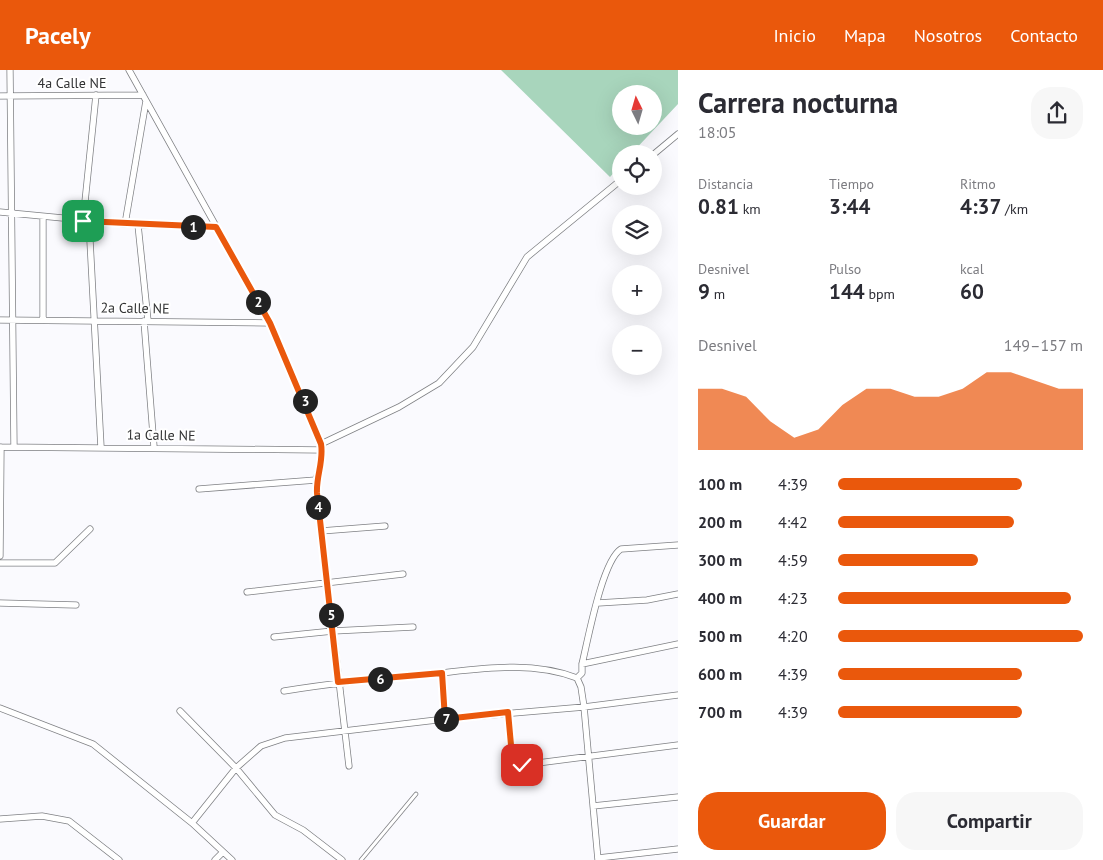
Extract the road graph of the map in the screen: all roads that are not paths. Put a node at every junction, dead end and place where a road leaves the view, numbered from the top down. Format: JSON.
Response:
{"nodes":[{"id":1,"x":10,"y":70,"type":"edge"},
{"id":2,"x":129,"y":70,"type":"edge"},
{"id":3,"x":96,"y":95,"type":"junction"},
{"id":4,"x":0,"y":96,"type":"edge"},
{"id":5,"x":10,"y":96,"type":"junction"},
{"id":6,"x":145,"y":98,"type":"junction"},
{"id":7,"x":678,"y":134,"type":"edge"},
{"id":8,"x":662,"y":147,"type":"edge"},
{"id":9,"x":612,"y":187,"type":"edge"},
{"id":10,"x":0,"y":212,"type":"edge"},
{"id":11,"x":11,"y":214,"type":"junction"},
{"id":12,"x":43,"y":217,"type":"junction"},
{"id":13,"x":86,"y":221,"type":"junction"},
{"id":14,"x":125,"y":224,"type":"junction"},
{"id":15,"x":138,"y":225,"type":"junction"},
{"id":16,"x":216,"y":227,"type":"junction"},
{"id":17,"x":0,"y":320,"type":"edge"},
{"id":18,"x":12,"y":320,"type":"junction"},
{"id":19,"x":43,"y":320,"type":"junction"},
{"id":20,"x":93,"y":320,"type":"junction"},
{"id":21,"x":146,"y":321,"type":"junction"},
{"id":22,"x":270,"y":323,"type":"junction"},
{"id":23,"x":1,"y":447,"type":"edge"},
{"id":24,"x":14,"y":447,"type":"junction"},
{"id":25,"x":101,"y":447,"type":"junction"},
{"id":26,"x":322,"y":447,"type":"junction"},
{"id":27,"x":154,"y":448,"type":"junction"},
{"id":28,"x":316,"y":480,"type":"junction"},
{"id":29,"x":199,"y":489,"type":"dead end"},
{"id":30,"x":385,"y":526,"type":"dead end"},
{"id":31,"x":90,"y":529,"type":"dead end"},
{"id":32,"x":321,"y":530,"type":"junction"},
{"id":33,"x":678,"y":545,"type":"edge"},
{"id":34,"x":0,"y":556,"type":"edge"},
{"id":35,"x":0,"y":564,"type":"edge"},
{"id":36,"x":403,"y":574,"type":"dead end"},
{"id":37,"x":327,"y":584,"type":"junction"},
{"id":38,"x":247,"y":592,"type":"dead end"},
{"id":39,"x":678,"y":594,"type":"edge"},
{"id":40,"x":0,"y":603,"type":"edge"},
{"id":41,"x":598,"y":603,"type":"junction"},
{"id":42,"x":76,"y":605,"type":"dead end"},
{"id":43,"x":412,"y":627,"type":"dead end"},
{"id":44,"x":333,"y":631,"type":"junction"},
{"id":45,"x":274,"y":638,"type":"dead end"},
{"id":46,"x":678,"y":644,"type":"edge"},
{"id":47,"x":582,"y":664,"type":"junction"},
{"id":48,"x":442,"y":673,"type":"junction"},
{"id":49,"x":577,"y":678,"type":"junction"},
{"id":50,"x":338,"y":682,"type":"junction"},
{"id":51,"x":284,"y":691,"type":"dead end"},
{"id":52,"x":678,"y":695,"type":"edge"},
{"id":53,"x":0,"y":708,"type":"edge"},
{"id":54,"x":584,"y":708,"type":"junction"},
{"id":55,"x":180,"y":711,"type":"dead end"},
{"id":56,"x":508,"y":712,"type":"junction"},
{"id":57,"x":445,"y":719,"type":"junction"},
{"id":58,"x":344,"y":732,"type":"junction"},
{"id":59,"x":678,"y":746,"type":"edge"},
{"id":60,"x":589,"y":756,"type":"junction"},
{"id":61,"x":349,"y":766,"type":"dead end"},
{"id":62,"x":236,"y":768,"type":"junction"},
{"id":63,"x":416,"y":794,"type":"dead end"},
{"id":64,"x":678,"y":797,"type":"edge"},
{"id":65,"x":593,"y":806,"type":"junction"},
{"id":66,"x":0,"y":819,"type":"edge"},
{"id":67,"x":192,"y":823,"type":"junction"},
{"id":68,"x":678,"y":849,"type":"edge"},
{"id":69,"x":223,"y":852,"type":"junction"},
{"id":70,"x":598,"y":859,"type":"edge"},
{"id":71,"x":119,"y":860,"type":"edge"},
{"id":72,"x":215,"y":860,"type":"edge"},
{"id":73,"x":232,"y":860,"type":"edge"},
{"id":74,"x":342,"y":860,"type":"edge"},
{"id":75,"x":361,"y":860,"type":"edge"}],
"edges":[{"from":1,"to":5,"type":"street"},
{"from":2,"to":6,"type":"street"},
{"from":3,"to":5,"type":"street","name":"4a Calle NE"},
{"from":3,"to":6,"type":"street","name":"4a Calle NE"},
{"from":3,"to":13,"type":"street"},
{"from":4,"to":5,"type":"street","name":"4a Calle NE"},
{"from":5,"to":11,"type":"street"},
{"from":6,"to":14,"type":"street"},
{"from":6,"to":16,"type":"street"},
{"from":7,"to":8,"type":"street"},
{"from":9,"to":26,"type":"street"},
{"from":10,"to":11,"type":"street"},
{"from":11,"to":12,"type":"street"},
{"from":11,"to":18,"type":"street"},
{"from":12,"to":13,"type":"street"},
{"from":12,"to":19,"type":"street"},
{"from":13,"to":14,"type":"street"},
{"from":13,"to":20,"type":"street"},
{"from":14,"to":15,"type":"street"},
{"from":15,"to":16,"type":"street"},
{"from":15,"to":21,"type":"street"},
{"from":16,"to":22,"type":"street"},
{"from":17,"to":18,"type":"street","name":"2a Calle NE"},
{"from":18,"to":19,"type":"street","name":"2a Calle NE"},
{"from":18,"to":24,"type":"street"},
{"from":19,"to":20,"type":"street","name":"2a Calle NE"},
{"from":20,"to":21,"type":"street","name":"2a Calle NE"},
{"from":20,"to":25,"type":"street"},
{"from":21,"to":22,"type":"street","name":"2a Calle NE"},
{"from":21,"to":27,"type":"street"},
{"from":22,"to":26,"type":"street"},
{"from":23,"to":24,"type":"street","name":"1a Calle NE"},
{"from":23,"to":34,"type":"street"},
{"from":24,"to":25,"type":"street","name":"1a Calle NE"},
{"from":25,"to":27,"type":"street","name":"1a Calle NE"},
{"from":26,"to":27,"type":"street","name":"1a Calle NE"},
{"from":26,"to":28,"type":"street"},
{"from":28,"to":29,"type":"street"},
{"from":28,"to":32,"type":"street"},
{"from":30,"to":32,"type":"street"},
{"from":31,"to":35,"type":"street"},
{"from":32,"to":37,"type":"street"},
{"from":33,"to":41,"type":"street"},
{"from":36,"to":37,"type":"street"},
{"from":37,"to":38,"type":"street"},
{"from":37,"to":44,"type":"street"},
{"from":39,"to":41,"type":"street"},
{"from":40,"to":42,"type":"street"},
{"from":41,"to":47,"type":"street"},
{"from":43,"to":44,"type":"street"},
{"from":44,"to":45,"type":"street"},
{"from":44,"to":50,"type":"street"},
{"from":46,"to":47,"type":"street"},
{"from":47,"to":49,"type":"street"},
{"from":48,"to":49,"type":"street"},
{"from":48,"to":50,"type":"street"},
{"from":48,"to":57,"type":"street"},
{"from":49,"to":54,"type":"street"},
{"from":50,"to":51,"type":"street"},
{"from":50,"to":58,"type":"street"},
{"from":52,"to":54,"type":"street"},
{"from":53,"to":67,"type":"street"},
{"from":54,"to":56,"type":"street"},
{"from":54,"to":60,"type":"street"},
{"from":55,"to":62,"type":"street"},
{"from":56,"to":57,"type":"street"},
{"from":56,"to":60,"type":"street"},
{"from":57,"to":58,"type":"street"},
{"from":58,"to":61,"type":"street"},
{"from":58,"to":62,"type":"street"},
{"from":59,"to":60,"type":"street"},
{"from":60,"to":65,"type":"street"},
{"from":62,"to":67,"type":"street"},
{"from":62,"to":74,"type":"street"},
{"from":63,"to":75,"type":"lane"},
{"from":64,"to":65,"type":"street"},
{"from":65,"to":70,"type":"street"},
{"from":66,"to":71,"type":"street"},
{"from":67,"to":69,"type":"street"},
{"from":68,"to":70,"type":"street"},
{"from":69,"to":72,"type":"street"},
{"from":69,"to":73,"type":"street"}]}
